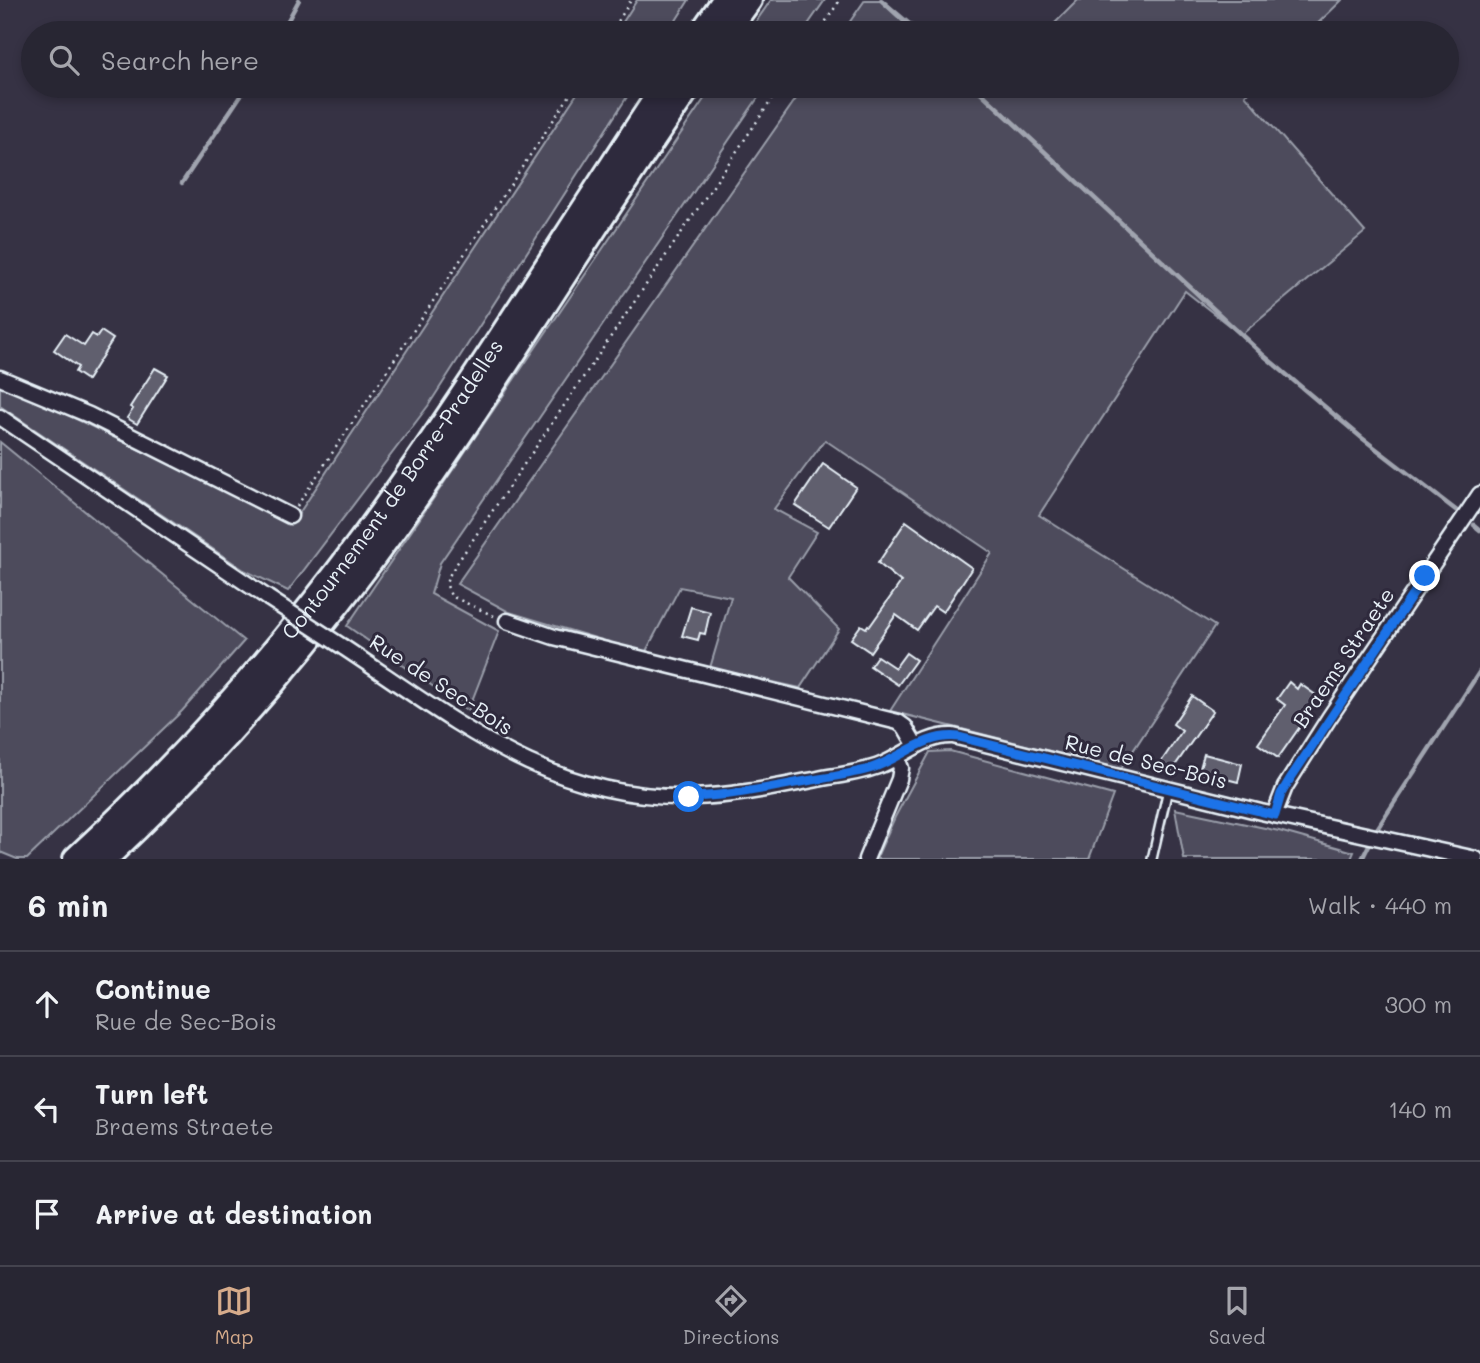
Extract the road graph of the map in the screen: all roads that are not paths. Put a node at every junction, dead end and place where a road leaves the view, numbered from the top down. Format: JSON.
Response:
{"nodes":[{"id":1,"x":725,"y":0,"type":"edge"},
{"id":2,"x":750,"y":0,"type":"edge"},
{"id":3,"x":710,"y":21,"type":"edge"},
{"id":4,"x":734,"y":21,"type":"edge"},
{"id":5,"x":657,"y":98,"type":"edge"},
{"id":6,"x":681,"y":98,"type":"edge"},
{"id":7,"x":0,"y":378,"type":"edge"},
{"id":8,"x":0,"y":417,"type":"edge"},
{"id":9,"x":1480,"y":494,"type":"edge"},
{"id":10,"x":290,"y":516,"type":"road end"},
{"id":11,"x":507,"y":621,"type":"road end"},
{"id":12,"x":916,"y":746,"type":"junction"},
{"id":13,"x":897,"y":758,"type":"junction"},
{"id":14,"x":1168,"y":789,"type":"junction"},
{"id":15,"x":1275,"y":815,"type":"junction"},
{"id":16,"x":76,"y":859,"type":"edge"},
{"id":17,"x":104,"y":859,"type":"edge"},
{"id":18,"x":866,"y":859,"type":"edge"},
{"id":19,"x":1152,"y":859,"type":"edge"},
{"id":20,"x":1476,"y":859,"type":"edge"}],
"edges":[{"from":1,"to":3,"type":"highway"},
{"from":2,"to":4,"type":"highway"},
{"from":5,"to":16,"type":"highway","name":"Contournement de Borre-Pradelles"},
{"from":6,"to":17,"type":"highway"},
{"from":7,"to":10,"type":"street"},
{"from":8,"to":13,"type":"street","name":"Rue de Sec-Bois","bridge":true},
{"from":9,"to":15,"type":"street","name":"Braems Straete"},
{"from":11,"to":12,"type":"street"},
{"from":12,"to":13,"type":"street","name":"Rue de Sec-Bois"},
{"from":12,"to":14,"type":"street","name":"Rue de Sec-Bois"},
{"from":13,"to":18,"type":"street"},
{"from":14,"to":15,"type":"street","name":"Rue de Sec-Bois"},
{"from":14,"to":19,"type":"lane"},
{"from":15,"to":20,"type":"street","name":"Rue de Sec-Bois"}]}
